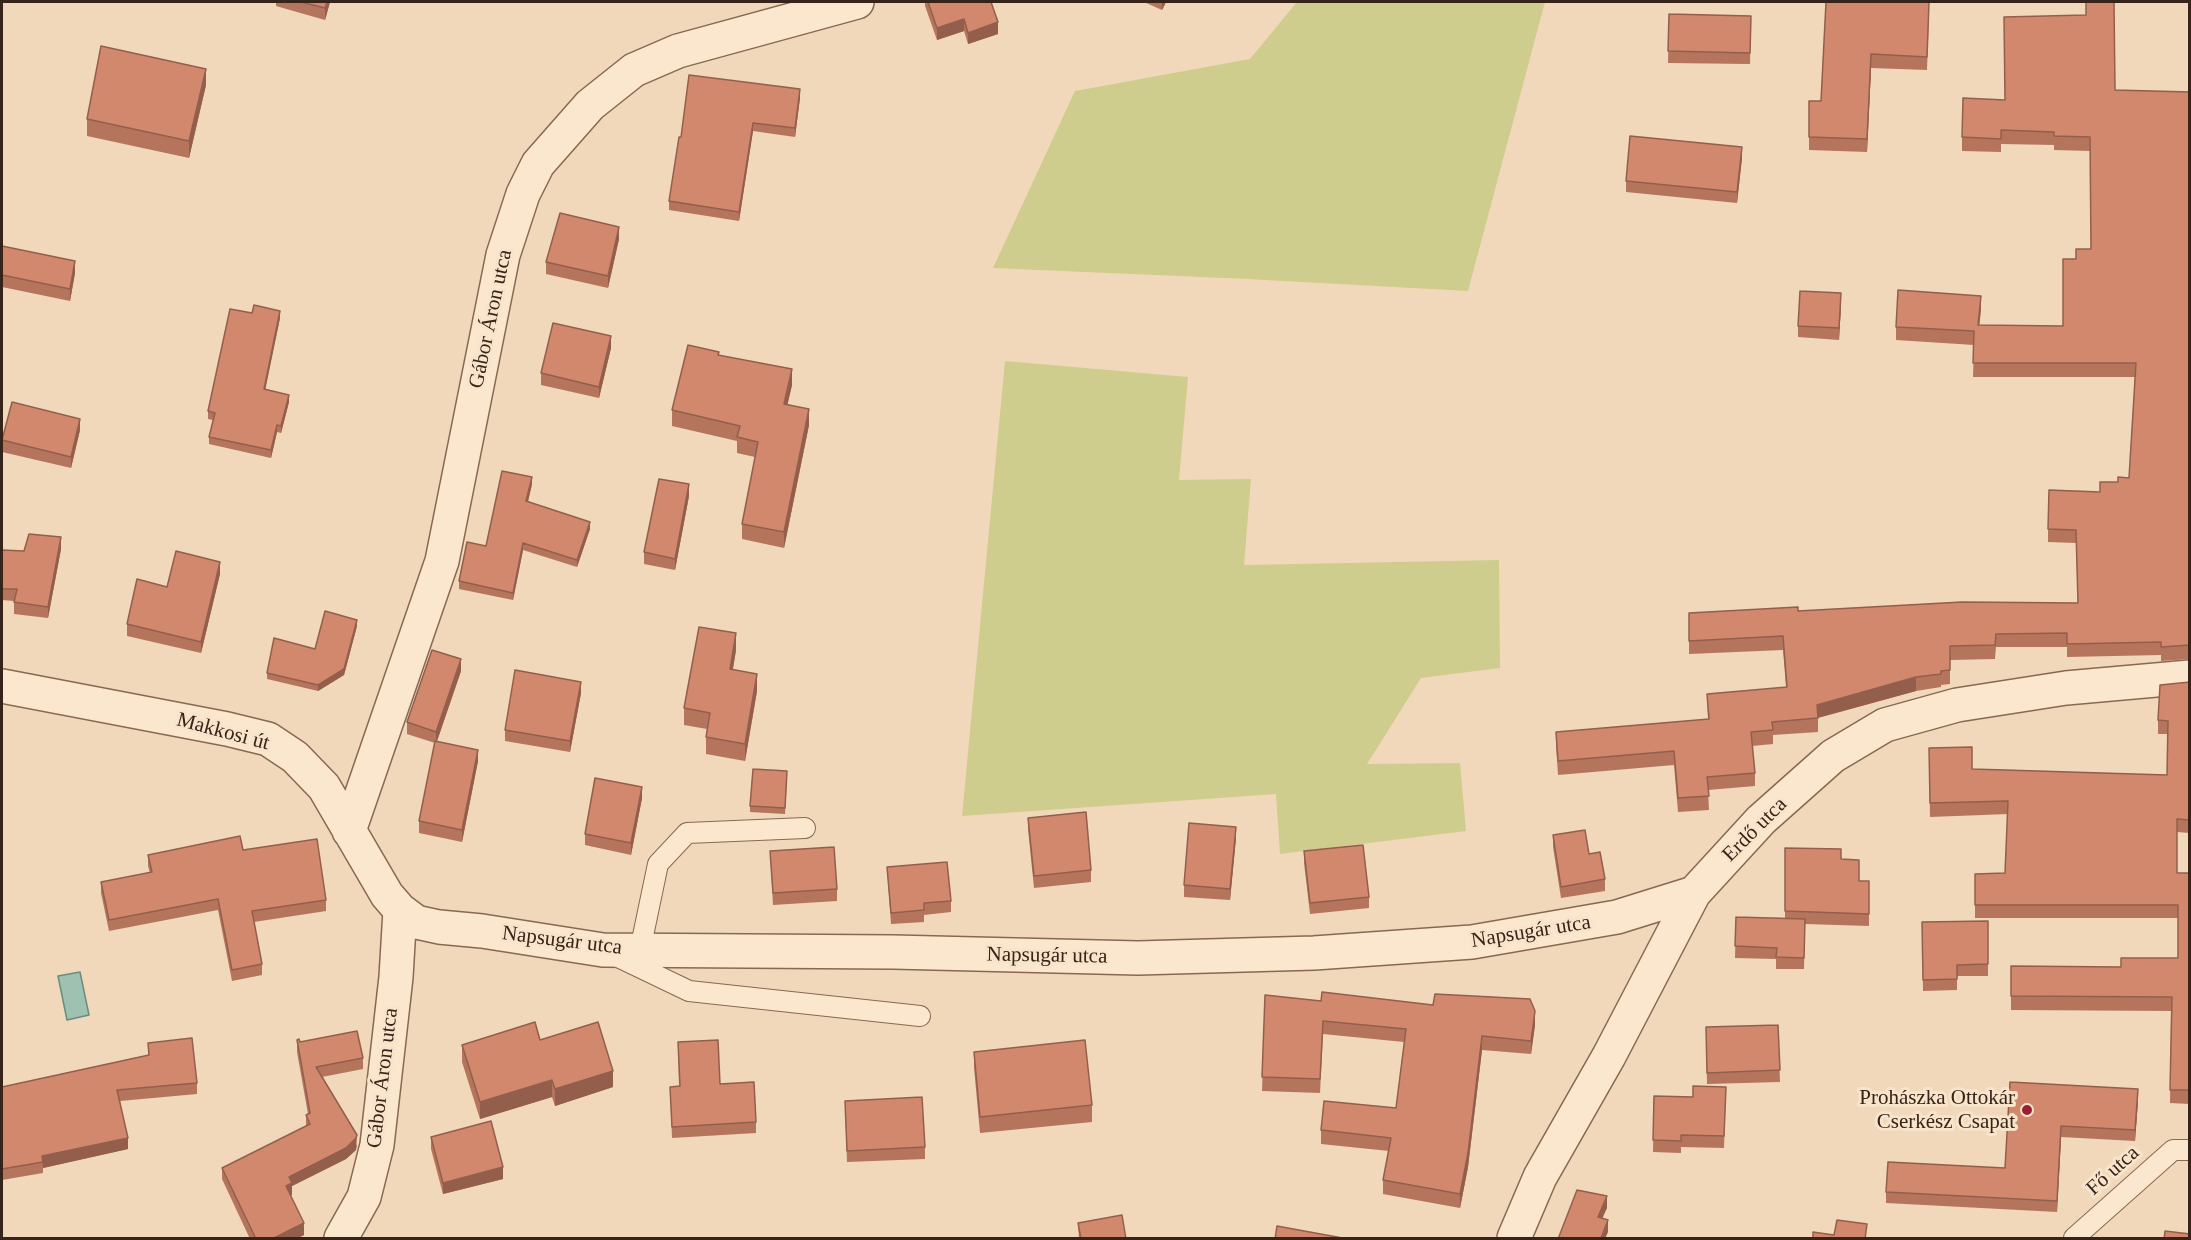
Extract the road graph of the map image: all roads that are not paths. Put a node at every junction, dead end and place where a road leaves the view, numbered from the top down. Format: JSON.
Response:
{"nodes":[{"id":1,"x":857,"y":2,"type":"edge"},
{"id":2,"x":2190,"y":677,"type":"edge"},
{"id":3,"x":2,"y":686,"type":"edge"},
{"id":4,"x":805,"y":828,"type":"dead end"},
{"id":5,"x":349,"y":831,"type":"junction"},
{"id":6,"x":1694,"y":893,"type":"junction"},
{"id":7,"x":400,"y":910,"type":"junction"},
{"id":8,"x":603,"y":950,"type":"junction"},
{"id":9,"x":640,"y":950,"type":"junction"},
{"id":10,"x":920,"y":1016,"type":"dead end"},
{"id":11,"x":2190,"y":1150,"type":"edge"},
{"id":12,"x":341,"y":1239,"type":"edge"},
{"id":13,"x":1514,"y":1239,"type":"edge"},
{"id":14,"x":2074,"y":1239,"type":"edge"}],
"edges":[{"from":1,"to":5,"type":"street","name":"Gábor Áron utca"},
{"from":2,"to":6,"type":"street","name":"Erdő utca"},
{"from":3,"to":5,"type":"street","name":"Makkosi út"},
{"from":4,"to":9,"type":"lane"},
{"from":5,"to":7,"type":"street","name":"Makkosi út"},
{"from":6,"to":9,"type":"street","name":"Napsugár utca"},
{"from":6,"to":13,"type":"street","name":"Erdő utca"},
{"from":7,"to":8,"type":"street","name":"Napsugár utca"},
{"from":7,"to":12,"type":"street","name":"Gábor Áron utca"},
{"from":8,"to":9,"type":"street","name":"Napsugár utca"},
{"from":8,"to":10,"type":"lane"},
{"from":11,"to":14,"type":"lane","name":"Fő utca"}]}
